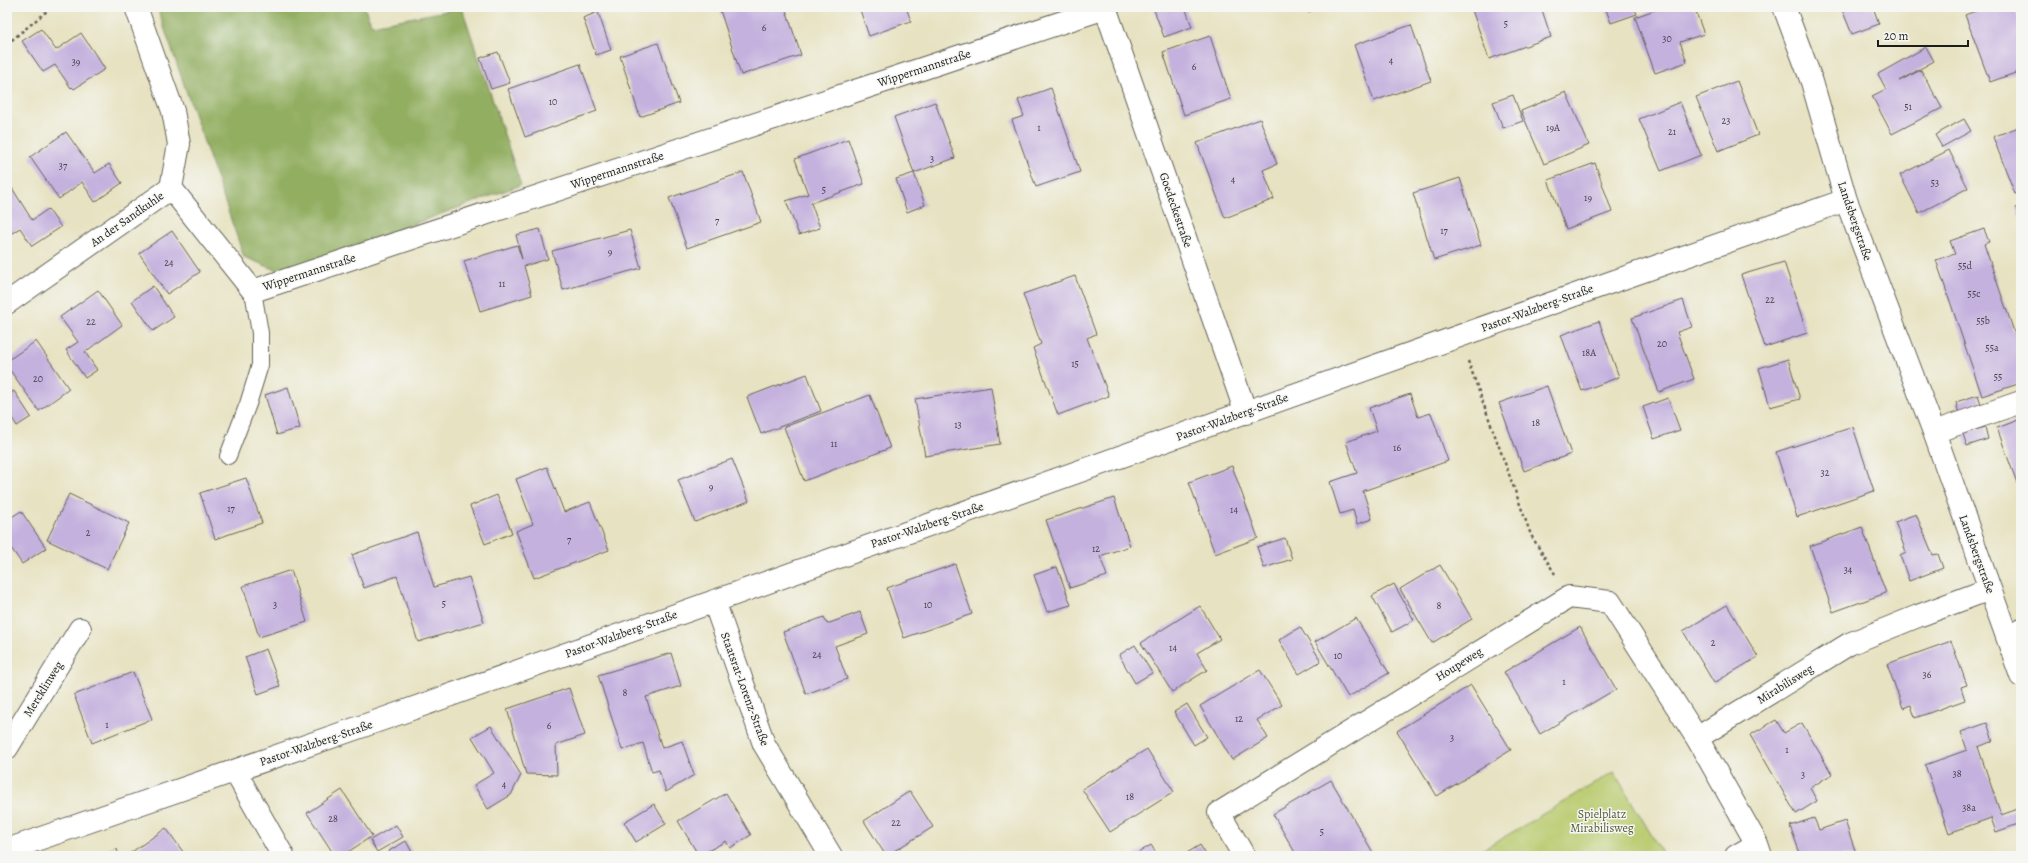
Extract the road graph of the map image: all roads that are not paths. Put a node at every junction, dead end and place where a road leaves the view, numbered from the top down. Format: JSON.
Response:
{"nodes":[{"id":1,"x":136,"y":7,"type":"edge"},
{"id":2,"x":1784,"y":7,"type":"edge"},
{"id":3,"x":1105,"y":8,"type":"edge"},
{"id":4,"x":171,"y":188,"type":"junction"},
{"id":5,"x":1846,"y":200,"type":"junction"},
{"id":6,"x":253,"y":291,"type":"junction"},
{"id":7,"x":7,"y":303,"type":"edge"},
{"id":8,"x":2021,"y":402,"type":"edge"},
{"id":9,"x":1246,"y":413,"type":"junction"},
{"id":10,"x":1934,"y":432,"type":"junction"},
{"id":11,"x":228,"y":456,"type":"dead end"},
{"id":12,"x":1990,"y":589,"type":"junction"},
{"id":13,"x":714,"y":601,"type":"junction"},
{"id":14,"x":80,"y":629,"type":"dead end"},
{"id":15,"x":2014,"y":631,"type":"edge"},
{"id":16,"x":2021,"y":676,"type":"edge"},
{"id":17,"x":1696,"y":738,"type":"junction"},
{"id":18,"x":7,"y":748,"type":"edge"},
{"id":19,"x":234,"y":771,"type":"junction"},
{"id":20,"x":7,"y":850,"type":"edge"},
{"id":21,"x":1759,"y":850,"type":"edge"},
{"id":22,"x":282,"y":856,"type":"edge"},
{"id":23,"x":831,"y":856,"type":"edge"},
{"id":24,"x":1244,"y":856,"type":"edge"},
{"id":25,"x":1736,"y":856,"type":"edge"}],
"edges":[{"from":1,"to":4,"type":"street","name":"An der Sandkuhle"},
{"from":2,"to":5,"type":"street","name":"Landsbergstraße"},
{"from":3,"to":6,"type":"street","name":"Wippermannstraße"},
{"from":3,"to":9,"type":"street","name":"Goedeckestraße"},
{"from":4,"to":6,"type":"street","name":"Wippermannstraße"},
{"from":4,"to":7,"type":"street","name":"An der Sandkuhle"},
{"from":5,"to":9,"type":"street","name":"Pastor-Walzberg-Straße"},
{"from":5,"to":10,"type":"street","name":"Landsbergstraße"},
{"from":6,"to":11,"type":"lane"},
{"from":8,"to":10,"type":"street"},
{"from":9,"to":13,"type":"street","name":"Pastor-Walzberg-Straße"},
{"from":10,"to":12,"type":"street","name":"Landsbergstraße"},
{"from":12,"to":15,"type":"street","name":"Landsbergstraße"},
{"from":12,"to":17,"type":"street","name":"Mirabilisweg"},
{"from":13,"to":19,"type":"street","name":"Pastor-Walzberg-Straße"},
{"from":13,"to":23,"type":"street","name":"Staatsrat-Lorenz-Straße"},
{"from":14,"to":18,"type":"street","name":"Mercklinweg"},
{"from":15,"to":16,"type":"street","name":"Landsbergstraße"},
{"from":17,"to":21,"type":"street"},
{"from":17,"to":24,"type":"street","name":"Houpeweg"},
{"from":19,"to":20,"type":"street","name":"Pastor-Walzberg-Straße"},
{"from":19,"to":22,"type":"street"},
{"from":21,"to":25,"type":"street"}]}
